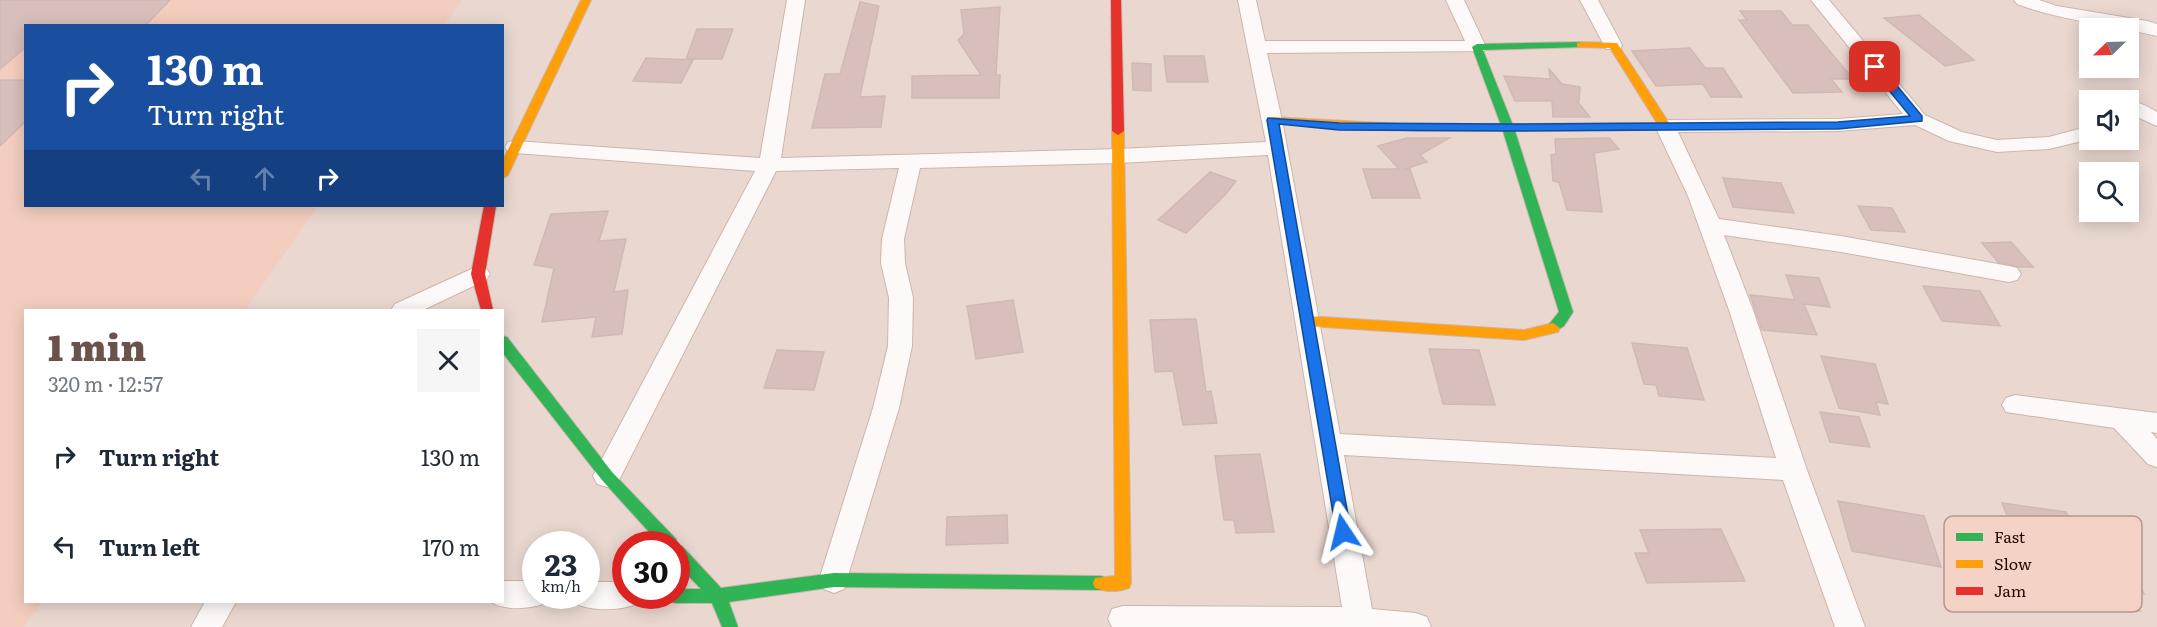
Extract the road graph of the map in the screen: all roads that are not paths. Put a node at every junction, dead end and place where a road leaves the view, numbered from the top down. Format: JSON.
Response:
{"nodes":[{"id":1,"x":586,"y":0,"type":"edge"},
{"id":2,"x":796,"y":0,"type":"edge"},
{"id":3,"x":1116,"y":0,"type":"edge"},
{"id":4,"x":1247,"y":0,"type":"edge"},
{"id":5,"x":1455,"y":0,"type":"edge"},
{"id":6,"x":1589,"y":0,"type":"edge"},
{"id":7,"x":1820,"y":0,"type":"edge"},
{"id":8,"x":2023,"y":0,"type":"edge"},
{"id":9,"x":2157,"y":30,"type":"edge"},
{"id":10,"x":1613,"y":45,"type":"junction"},
{"id":11,"x":1259,"y":47,"type":"junction"},
{"id":12,"x":1477,"y":47,"type":"junction"},
{"id":13,"x":2157,"y":103,"type":"edge"},
{"id":14,"x":2139,"y":106,"type":"edge"},
{"id":15,"x":2139,"y":112,"type":"edge"},
{"id":16,"x":1918,"y":119,"type":"junction"},
{"id":17,"x":1272,"y":120,"type":"junction"},
{"id":18,"x":2157,"y":120,"type":"edge"},
{"id":19,"x":1665,"y":126,"type":"junction"},
{"id":20,"x":1508,"y":128,"type":"junction"},
{"id":21,"x":2079,"y":135,"type":"edge"},
{"id":22,"x":515,"y":147,"type":"junction"},
{"id":23,"x":1277,"y":148,"type":"junction"},
{"id":24,"x":1119,"y":156,"type":"junction"},
{"id":25,"x":910,"y":161,"type":"junction"},
{"id":26,"x":769,"y":165,"type":"junction"},
{"id":27,"x":504,"y":171,"type":"edge"},
{"id":28,"x":490,"y":207,"type":"edge"},
{"id":29,"x":1709,"y":225,"type":"junction"},
{"id":30,"x":478,"y":274,"type":"junction"},
{"id":31,"x":2009,"y":274,"type":"dead end"},
{"id":32,"x":405,"y":309,"type":"edge"},
{"id":33,"x":487,"y":309,"type":"edge"},
{"id":34,"x":1307,"y":321,"type":"junction"},
{"id":35,"x":504,"y":344,"type":"edge"},
{"id":36,"x":2015,"y":405,"type":"dead end"},
{"id":37,"x":2121,"y":418,"type":"junction"},
{"id":38,"x":2157,"y":423,"type":"edge"},
{"id":39,"x":1328,"y":444,"type":"junction"},
{"id":40,"x":2157,"y":456,"type":"edge"},
{"id":41,"x":1793,"y":470,"type":"junction"},
{"id":42,"x":607,"y":476,"type":"junction"},
{"id":43,"x":658,"y":531,"type":"edge"},
{"id":44,"x":690,"y":566,"type":"edge"},
{"id":45,"x":834,"y":580,"type":"junction"},
{"id":46,"x":1123,"y":583,"type":"junction"},
{"id":47,"x":504,"y":594,"type":"edge"},
{"id":48,"x":522,"y":594,"type":"edge"},
{"id":49,"x":690,"y":596,"type":"edge"},
{"id":50,"x":717,"y":596,"type":"junction"},
{"id":51,"x":220,"y":603,"type":"edge"},
{"id":52,"x":1123,"y":623,"type":"edge"},
{"id":53,"x":1359,"y":624,"type":"edge"},
{"id":54,"x":206,"y":627,"type":"edge"},
{"id":55,"x":730,"y":627,"type":"edge"},
{"id":56,"x":1416,"y":627,"type":"edge"},
{"id":57,"x":1850,"y":627,"type":"edge"}],
"edges":[{"from":1,"to":22,"type":"street"},
{"from":2,"to":26,"type":"street"},
{"from":3,"to":24,"type":"street"},
{"from":4,"to":11,"type":"street"},
{"from":5,"to":12,"type":"street"},
{"from":6,"to":10,"type":"street"},
{"from":7,"to":16,"type":"street"},
{"from":8,"to":9,"type":"street"},
{"from":10,"to":12,"type":"street"},
{"from":10,"to":19,"type":"street"},
{"from":11,"to":12,"type":"street"},
{"from":11,"to":17,"type":"street"},
{"from":12,"to":20,"type":"street"},
{"from":13,"to":14,"type":"street"},
{"from":15,"to":18,"type":"street"},
{"from":16,"to":19,"type":"street"},
{"from":16,"to":21,"type":"street"},
{"from":17,"to":20,"type":"street"},
{"from":17,"to":23,"type":"street"},
{"from":19,"to":20,"type":"street"},
{"from":19,"to":29,"type":"street"},
{"from":20,"to":34,"type":"street"},
{"from":22,"to":26,"type":"street"},
{"from":22,"to":27,"type":"street"},
{"from":23,"to":24,"type":"street"},
{"from":23,"to":34,"type":"street"},
{"from":24,"to":25,"type":"street"},
{"from":24,"to":46,"type":"street"},
{"from":25,"to":26,"type":"street"},
{"from":25,"to":45,"type":"street"},
{"from":26,"to":42,"type":"street"},
{"from":28,"to":30,"type":"street"},
{"from":29,"to":31,"type":"street"},
{"from":29,"to":41,"type":"street"},
{"from":30,"to":32,"type":"street"},
{"from":30,"to":33,"type":"street"},
{"from":34,"to":39,"type":"street"},
{"from":35,"to":42,"type":"street"},
{"from":36,"to":37,"type":"street"},
{"from":37,"to":38,"type":"street"},
{"from":37,"to":40,"type":"street"},
{"from":39,"to":41,"type":"street"},
{"from":39,"to":53,"type":"street"},
{"from":41,"to":57,"type":"street"},
{"from":42,"to":43,"type":"street"},
{"from":44,"to":50,"type":"street"},
{"from":45,"to":46,"type":"street"},
{"from":45,"to":50,"type":"street"},
{"from":46,"to":52,"type":"street"},
{"from":47,"to":48,"type":"street"},
{"from":49,"to":50,"type":"street"},
{"from":50,"to":55,"type":"street"},
{"from":51,"to":54,"type":"street"},
{"from":52,"to":53,"type":"street"},
{"from":53,"to":56,"type":"street"}]}
